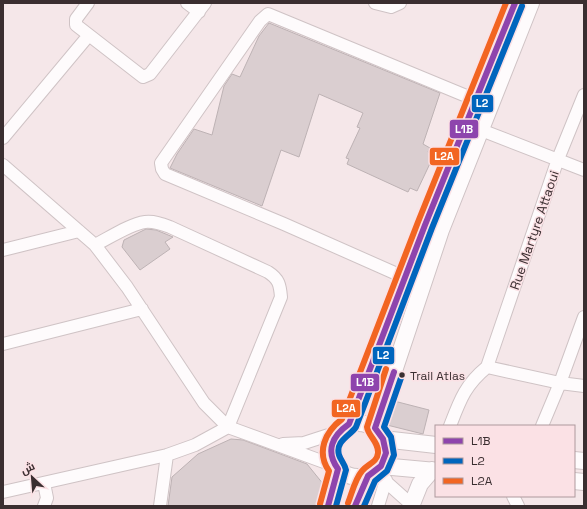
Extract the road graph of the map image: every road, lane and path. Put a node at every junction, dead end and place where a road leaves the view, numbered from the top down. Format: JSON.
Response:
{"nodes":[{"id":1,"x":88,"y":3,"type":"edge"},
{"id":2,"x":187,"y":3,"type":"edge"},
{"id":3,"x":375,"y":3,"type":"edge"},
{"id":4,"x":400,"y":3,"type":"edge"},
{"id":5,"x":514,"y":3,"type":"edge"},
{"id":6,"x":531,"y":3,"type":"edge"},
{"id":7,"x":202,"y":7,"type":"edge"},
{"id":8,"x":88,"y":35,"type":"junction"},
{"id":9,"x":584,"y":95,"type":"edge"},
{"id":10,"x":476,"y":100,"type":"junction"},
{"id":11,"x":481,"y":130,"type":"junction"},
{"id":12,"x":3,"y":138,"type":"edge"},
{"id":13,"x":558,"y":159,"type":"junction"},
{"id":14,"x":3,"y":166,"type":"edge"},
{"id":15,"x":584,"y":170,"type":"edge"},
{"id":16,"x":79,"y":231,"type":"junction"},
{"id":17,"x":95,"y":244,"type":"junction"},
{"id":18,"x":3,"y":250,"type":"edge"},
{"id":19,"x":406,"y":278,"type":"junction"},
{"id":20,"x":142,"y":309,"type":"junction"},
{"id":21,"x":584,"y":317,"type":"edge"},
{"id":22,"x":3,"y":344,"type":"edge"},
{"id":23,"x":487,"y":367,"type":"junction"},
{"id":24,"x":560,"y":383,"type":"junction"},
{"id":25,"x":584,"y":386,"type":"edge"},
{"id":26,"x":450,"y":425,"type":"edge"},
{"id":27,"x":542,"y":425,"type":"edge"},
{"id":28,"x":228,"y":426,"type":"junction"},
{"id":29,"x":343,"y":428,"type":"junction"},
{"id":30,"x":379,"y":434,"type":"junction"},
{"id":31,"x":277,"y":444,"type":"junction"},
{"id":32,"x":435,"y":445,"type":"edge"},
{"id":33,"x":167,"y":455,"type":"junction"},
{"id":34,"x":337,"y":468,"type":"junction"},
{"id":35,"x":434,"y":470,"type":"edge"},
{"id":36,"x":378,"y":473,"type":"junction"},
{"id":37,"x":44,"y":483,"type":"junction"},
{"id":38,"x":3,"y":492,"type":"edge"},
{"id":39,"x":514,"y":497,"type":"edge"},
{"id":40,"x":413,"y":505,"type":"edge"},
{"id":41,"x":44,"y":506,"type":"edge"},
{"id":42,"x":160,"y":506,"type":"edge"},
{"id":43,"x":328,"y":506,"type":"edge"},
{"id":44,"x":355,"y":506,"type":"edge"},
{"id":45,"x":378,"y":506,"type":"edge"},
{"id":46,"x":518,"y":506,"type":"edge"}],
"edges":[{"from":1,"to":8,"type":"street"},
{"from":2,"to":7,"type":"street"},
{"from":3,"to":4,"type":"street"},
{"from":5,"to":10,"type":"main road"},
{"from":6,"to":11,"type":"main road"},
{"from":7,"to":8,"type":"street"},
{"from":8,"to":12,"type":"street"},
{"from":9,"to":13,"type":"street","name":"Rue Martyre Attaoui"},
{"from":10,"to":19,"type":"main road"},
{"from":10,"to":19,"type":"street"},
{"from":11,"to":13,"type":"street"},
{"from":11,"to":30,"type":"main road"},
{"from":13,"to":15,"type":"street"},
{"from":13,"to":23,"type":"street","name":"Rue Martyre Attaoui"},
{"from":14,"to":16,"type":"street"},
{"from":16,"to":17,"type":"street"},
{"from":16,"to":18,"type":"street"},
{"from":17,"to":20,"type":"street"},
{"from":17,"to":28,"type":"street"},
{"from":19,"to":29,"type":"main road"},
{"from":20,"to":22,"type":"street"},
{"from":20,"to":28,"type":"street"},
{"from":21,"to":24,"type":"street"},
{"from":23,"to":24,"type":"street"},
{"from":23,"to":26,"type":"street"},
{"from":24,"to":25,"type":"street"},
{"from":24,"to":27,"type":"street"},
{"from":28,"to":31,"type":"street"},
{"from":28,"to":33,"type":"street"},
{"from":29,"to":30,"type":"main road"},
{"from":29,"to":31,"type":"street"},
{"from":29,"to":34,"type":"main road"},
{"from":30,"to":32,"type":"main road"},
{"from":30,"to":36,"type":"main road"},
{"from":31,"to":34,"type":"street"},
{"from":33,"to":37,"type":"street"},
{"from":33,"to":42,"type":"street"},
{"from":34,"to":36,"type":"main road"},
{"from":34,"to":43,"type":"main road"},
{"from":35,"to":36,"type":"main road"},
{"from":35,"to":40,"type":"main road"},
{"from":36,"to":40,"type":"street"},
{"from":36,"to":44,"type":"main road"},
{"from":36,"to":45,"type":"street"},
{"from":37,"to":38,"type":"street"},
{"from":37,"to":41,"type":"street"},
{"from":39,"to":46,"type":"street"}]}
